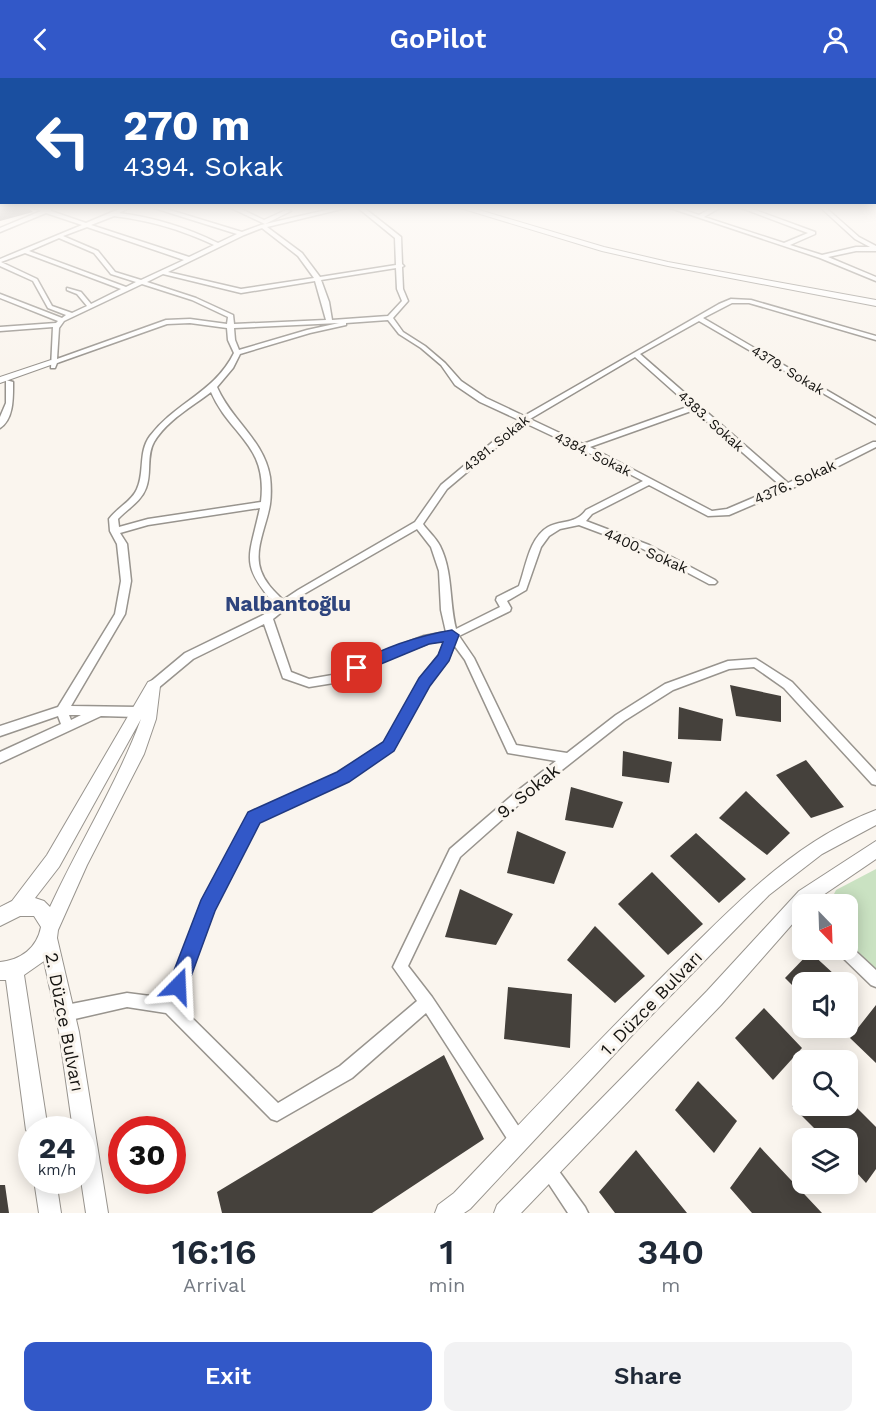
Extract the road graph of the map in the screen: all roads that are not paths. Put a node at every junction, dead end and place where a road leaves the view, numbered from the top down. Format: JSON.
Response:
{"nodes":[{"id":1,"x":49,"y":260,"type":"edge"},
{"id":2,"x":102,"y":260,"type":"edge"},
{"id":3,"x":186,"y":260,"type":"edge"},
{"id":4,"x":304,"y":260,"type":"edge"},
{"id":5,"x":400,"y":260,"type":"edge"},
{"id":6,"x":635,"y":260,"type":"edge"},
{"id":7,"x":660,"y":260,"type":"edge"},
{"id":8,"x":690,"y":260,"type":"edge"},
{"id":9,"x":829,"y":260,"type":"edge"},
{"id":10,"x":0,"y":261,"type":"edge"},
{"id":11,"x":401,"y":266,"type":"junction"},
{"id":12,"x":162,"y":272,"type":"junction"},
{"id":13,"x":320,"y":278,"type":"junction"},
{"id":14,"x":876,"y":279,"type":"edge"},
{"id":15,"x":138,"y":283,"type":"junction"},
{"id":16,"x":69,"y":289,"type":"dead end"},
{"id":17,"x":126,"y":289,"type":"junction"},
{"id":18,"x":0,"y":296,"type":"edge"},
{"id":19,"x":876,"y":296,"type":"edge"},
{"id":20,"x":876,"y":303,"type":"edge"},
{"id":21,"x":90,"y":306,"type":"junction"},
{"id":22,"x":876,"y":308,"type":"edge"},
{"id":23,"x":71,"y":315,"type":"junction"},
{"id":24,"x":390,"y":318,"type":"junction"},
{"id":25,"x":699,"y":318,"type":"junction"},
{"id":26,"x":329,"y":320,"type":"junction"},
{"id":27,"x":365,"y":320,"type":"junction"},
{"id":28,"x":60,"y":322,"type":"junction"},
{"id":29,"x":229,"y":326,"type":"junction"},
{"id":30,"x":0,"y":328,"type":"edge"},
{"id":31,"x":876,"y":338,"type":"edge"},
{"id":32,"x":237,"y":353,"type":"junction"},
{"id":33,"x":635,"y":354,"type":"junction"},
{"id":34,"x":53,"y":365,"type":"junction"},
{"id":35,"x":3,"y":383,"type":"edge"},
{"id":36,"x":212,"y":385,"type":"junction"},
{"id":37,"x":695,"y":407,"type":"junction"},
{"id":38,"x":522,"y":421,"type":"junction"},
{"id":39,"x":876,"y":422,"type":"edge"},
{"id":40,"x":0,"y":426,"type":"edge"},
{"id":41,"x":876,"y":444,"type":"edge"},
{"id":42,"x":582,"y":447,"type":"junction"},
{"id":43,"x":650,"y":482,"type":"junction"},
{"id":44,"x":787,"y":487,"type":"junction"},
{"id":45,"x":266,"y":504,"type":"junction"},
{"id":46,"x":711,"y":514,"type":"joint"},
{"id":47,"x":580,"y":522,"type":"junction"},
{"id":48,"x":418,"y":524,"type":"junction"},
{"id":49,"x":115,"y":531,"type":"junction"},
{"id":50,"x":712,"y":582,"type":"dead end"},
{"id":51,"x":282,"y":606,"type":"junction"},
{"id":52,"x":267,"y":618,"type":"junction"},
{"id":53,"x":452,"y":635,"type":"junction"},
{"id":54,"x":153,"y":686,"type":"joint"},
{"id":55,"x":62,"y":710,"type":"junction"},
{"id":56,"x":103,"y":711,"type":"junction"},
{"id":57,"x":143,"y":715,"type":"junction"},
{"id":58,"x":66,"y":726,"type":"junction"},
{"id":59,"x":0,"y":731,"type":"edge"},
{"id":60,"x":0,"y":758,"type":"edge"},
{"id":61,"x":568,"y":758,"type":"junction"},
{"id":62,"x":876,"y":780,"type":"edge"},
{"id":63,"x":876,"y":817,"type":"edge"},
{"id":64,"x":876,"y":849,"type":"edge"},
{"id":65,"x":817,"y":894,"type":"edge"},
{"id":66,"x":18,"y":907,"type":"junction"},
{"id":67,"x":792,"y":916,"type":"edge"},
{"id":68,"x":0,"y":917,"type":"edge"},
{"id":69,"x":49,"y":933,"type":"junction"},
{"id":70,"x":855,"y":960,"type":"edge"},
{"id":71,"x":7,"y":971,"type":"edge"},
{"id":72,"x":876,"y":980,"type":"edge"},
{"id":73,"x":428,"y":1002,"type":"junction"},
{"id":74,"x":170,"y":1006,"type":"junction"},
{"id":75,"x":66,"y":1013,"type":"junction"},
{"id":76,"x":35,"y":1116,"type":"edge"},
{"id":77,"x":519,"y":1142,"type":"junction"},
{"id":78,"x":548,"y":1169,"type":"junction"},
{"id":79,"x":47,"y":1194,"type":"edge"},
{"id":80,"x":50,"y":1213,"type":"edge"},
{"id":81,"x":97,"y":1213,"type":"edge"},
{"id":82,"x":446,"y":1213,"type":"edge"},
{"id":83,"x":505,"y":1213,"type":"edge"},
{"id":84,"x":579,"y":1213,"type":"edge"}],
"edges":[{"from":1,"to":17,"type":"street"},
{"from":2,"to":15,"type":"street"},
{"from":3,"to":12,"type":"street"},
{"from":4,"to":13,"type":"street"},
{"from":5,"to":11,"type":"street"},
{"from":6,"to":22,"type":"highway"},
{"from":7,"to":20,"type":"highway"},
{"from":8,"to":19,"type":"highway"},
{"from":9,"to":14,"type":"street"},
{"from":10,"to":23,"type":"street"},
{"from":11,"to":13,"type":"street"},
{"from":11,"to":24,"type":"street"},
{"from":12,"to":13,"type":"street"},
{"from":12,"to":15,"type":"street"},
{"from":13,"to":26,"type":"street"},
{"from":15,"to":17,"type":"street"},
{"from":15,"to":29,"type":"street"},
{"from":16,"to":21,"type":"street"},
{"from":17,"to":21,"type":"street"},
{"from":18,"to":28,"type":"street"},
{"from":21,"to":23,"type":"street"},
{"from":23,"to":28,"type":"street"},
{"from":24,"to":27,"type":"street"},
{"from":24,"to":38,"type":"street","name":"4384. Sokak"},
{"from":25,"to":31,"type":"street","name":"4381. Sokak"},
{"from":25,"to":33,"type":"street","name":"4381. Sokak"},
{"from":25,"to":39,"type":"street","name":"4379. Sokak"},
{"from":26,"to":27,"type":"street"},
{"from":26,"to":29,"type":"street"},
{"from":27,"to":32,"type":"street"},
{"from":28,"to":30,"type":"street"},
{"from":28,"to":34,"type":"street"},
{"from":29,"to":32,"type":"street"},
{"from":29,"to":34,"type":"street"},
{"from":32,"to":36,"type":"street"},
{"from":33,"to":37,"type":"street","name":"4383. Sokak"},
{"from":33,"to":38,"type":"street","name":"4381. Sokak"},
{"from":34,"to":35,"type":"main road"},
{"from":35,"to":40,"type":"street"},
{"from":36,"to":45,"type":"street"},
{"from":36,"to":49,"type":"street"},
{"from":37,"to":42,"type":"street"},
{"from":37,"to":44,"type":"street","name":"4383. Sokak"},
{"from":38,"to":42,"type":"street","name":"4384. Sokak"},
{"from":38,"to":48,"type":"street","name":"4381. Sokak"},
{"from":41,"to":44,"type":"street","name":"4376. Sokak"},
{"from":42,"to":43,"type":"street","name":"4384. Sokak"},
{"from":43,"to":46,"type":"street","name":"4384. Sokak"},
{"from":43,"to":47,"type":"street"},
{"from":44,"to":46,"type":"street","name":"4376. Sokak"},
{"from":45,"to":49,"type":"street"},
{"from":45,"to":51,"type":"street"},
{"from":47,"to":50,"type":"street","name":"4400. Sokak"},
{"from":47,"to":53,"type":"street"},
{"from":48,"to":51,"type":"street","name":"4381. Sokak"},
{"from":48,"to":53,"type":"street"},
{"from":49,"to":55,"type":"street"},
{"from":51,"to":52,"type":"street","name":"4381. Sokak"},
{"from":52,"to":53,"type":"street"},
{"from":52,"to":54,"type":"street","name":"4381. Sokak"},
{"from":53,"to":61,"type":"street"},
{"from":53,"to":74,"type":"street"},
{"from":54,"to":57,"type":"main road"},
{"from":55,"to":56,"type":"street"},
{"from":55,"to":58,"type":"street"},
{"from":55,"to":59,"type":"street"},
{"from":56,"to":57,"type":"street"},
{"from":56,"to":58,"type":"street"},
{"from":57,"to":66,"type":"main road"},
{"from":57,"to":69,"type":"main road"},
{"from":58,"to":60,"type":"street"},
{"from":61,"to":62,"type":"street","name":"9. Sokak"},
{"from":61,"to":73,"type":"street","name":"9. Sokak"},
{"from":63,"to":77,"type":"main road","name":"1. Düzce Bulvarı"},
{"from":64,"to":65,"type":"main road"},
{"from":66,"to":68,"type":"main road"},
{"from":66,"to":69,"type":"main road"},
{"from":67,"to":78,"type":"main road"},
{"from":69,"to":71,"type":"main road"},
{"from":69,"to":75,"type":"main road","name":"2. Düzce Bulvarı"},
{"from":70,"to":72,"type":"street"},
{"from":71,"to":76,"type":"main road"},
{"from":73,"to":74,"type":"street"},
{"from":73,"to":77,"type":"street","name":"9. Sokak"},
{"from":74,"to":75,"type":"street"},
{"from":75,"to":81,"type":"main road","name":"2. Düzce Bulvarı"},
{"from":77,"to":82,"type":"main road","name":"1. Düzce Bulvarı"},
{"from":78,"to":83,"type":"main road"},
{"from":78,"to":84,"type":"street"},
{"from":79,"to":80,"type":"main road"}]}
